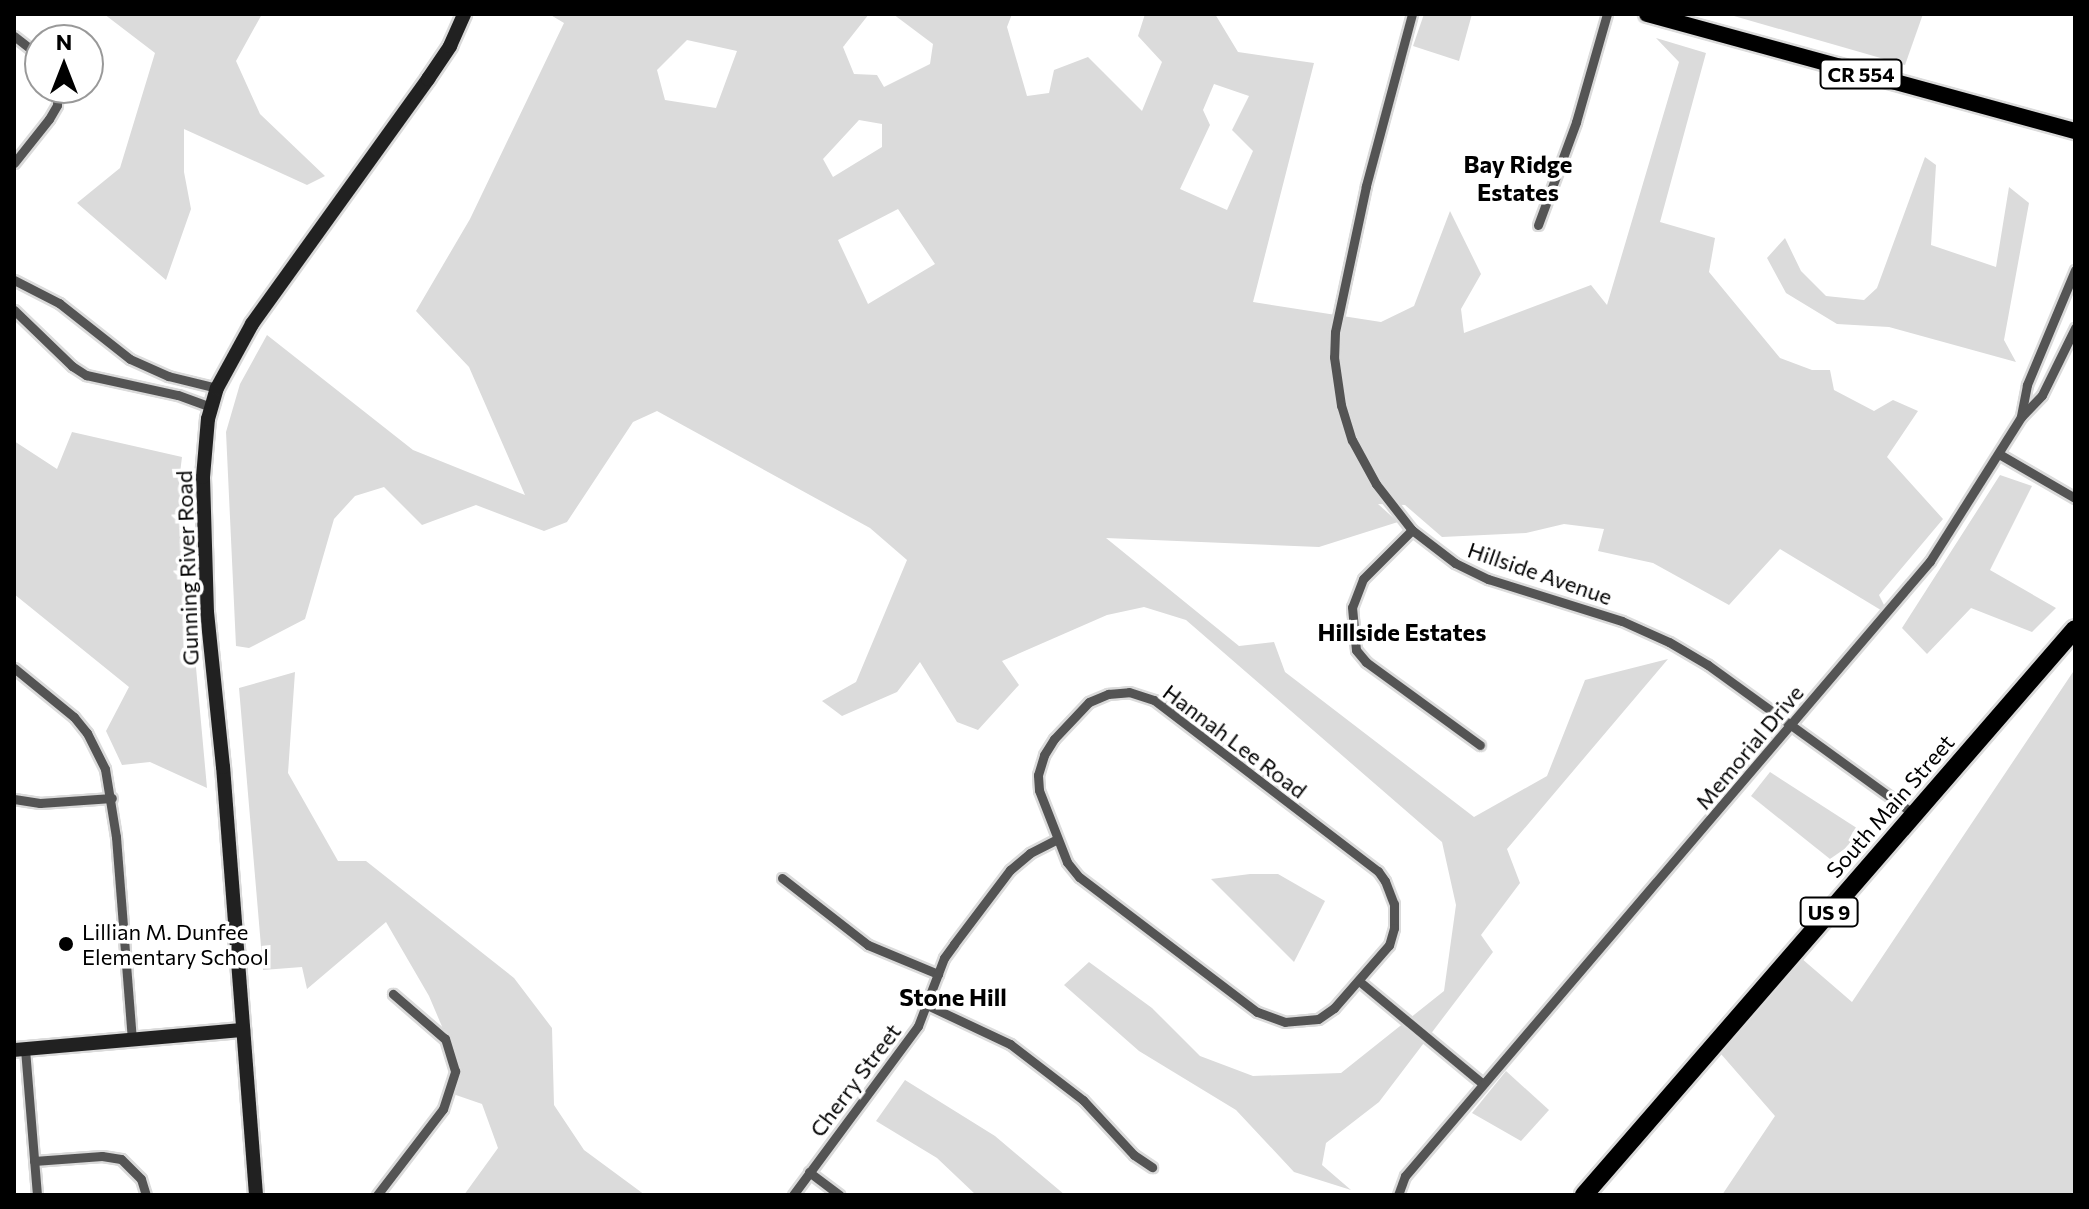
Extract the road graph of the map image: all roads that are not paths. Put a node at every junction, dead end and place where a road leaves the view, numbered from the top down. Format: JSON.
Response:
{"nodes":[{"id":1,"x":464,"y":14,"type":"edge"},
{"id":2,"x":1412,"y":14,"type":"edge"},
{"id":3,"x":1607,"y":14,"type":"edge"},
{"id":4,"x":1647,"y":14,"type":"edge"},
{"id":5,"x":57,"y":104,"type":"edge"},
{"id":6,"x":2075,"y":131,"type":"edge"},
{"id":7,"x":14,"y":163,"type":"edge"},
{"id":8,"x":1538,"y":225,"type":"dead end"},
{"id":9,"x":2075,"y":270,"type":"edge"},
{"id":10,"x":14,"y":280,"type":"edge"},
{"id":11,"x":14,"y":310,"type":"edge"},
{"id":12,"x":2075,"y":328,"type":"edge"},
{"id":13,"x":2035,"y":367,"type":"junction"},
{"id":14,"x":2052,"y":376,"type":"junction"},
{"id":15,"x":217,"y":388,"type":"junction"},
{"id":16,"x":211,"y":407,"type":"junction"},
{"id":17,"x":2021,"y":417,"type":"junction"},
{"id":18,"x":1999,"y":454,"type":"junction"},
{"id":19,"x":2075,"y":498,"type":"edge"},
{"id":20,"x":1412,"y":530,"type":"junction"},
{"id":21,"x":2075,"y":629,"type":"edge"},
{"id":22,"x":14,"y":668,"type":"edge"},
{"id":23,"x":1792,"y":725,"type":"junction"},
{"id":24,"x":1480,"y":745,"type":"dead end"},
{"id":25,"x":112,"y":798,"type":"junction"},
{"id":26,"x":14,"y":799,"type":"edge"},
{"id":27,"x":1914,"y":814,"type":"junction"},
{"id":28,"x":1057,"y":839,"type":"junction"},
{"id":29,"x":782,"y":878,"type":"dead end"},
{"id":30,"x":938,"y":974,"type":"junction"},
{"id":31,"x":1359,"y":981,"type":"junction"},
{"id":32,"x":393,"y":994,"type":"dead end"},
{"id":33,"x":927,"y":1005,"type":"junction"},
{"id":34,"x":243,"y":1030,"type":"junction"},
{"id":35,"x":132,"y":1039,"type":"junction"},
{"id":36,"x":20,"y":1049,"type":"edge"},
{"id":37,"x":1483,"y":1084,"type":"junction"},
{"id":38,"x":34,"y":1161,"type":"junction"},
{"id":39,"x":1152,"y":1167,"type":"dead end"},
{"id":40,"x":809,"y":1172,"type":"junction"},
{"id":41,"x":37,"y":1195,"type":"edge"},
{"id":42,"x":146,"y":1195,"type":"edge"},
{"id":43,"x":256,"y":1195,"type":"edge"},
{"id":44,"x":377,"y":1195,"type":"edge"},
{"id":45,"x":793,"y":1195,"type":"edge"},
{"id":46,"x":839,"y":1195,"type":"edge"},
{"id":47,"x":1398,"y":1195,"type":"edge"},
{"id":48,"x":1584,"y":1195,"type":"edge"}],
"edges":[{"from":1,"to":15,"type":"street","name":"Gunning River Road"},
{"from":2,"to":20,"type":"street","name":"Hillside Avenue"},
{"from":3,"to":8,"type":"street"},
{"from":4,"to":6,"type":"main road","number":"CR 554"},
{"from":5,"to":7,"type":"street"},
{"from":9,"to":13,"type":"street","name":"Memorial Drive"},
{"from":10,"to":15,"type":"street"},
{"from":11,"to":16,"type":"street"},
{"from":12,"to":14,"type":"street","name":"Memorial Drive"},
{"from":13,"to":14,"type":"street"},
{"from":13,"to":17,"type":"street","name":"Memorial Drive"},
{"from":14,"to":17,"type":"street","name":"Memorial Drive"},
{"from":15,"to":16,"type":"street","name":"Gunning River Road"},
{"from":16,"to":34,"type":"street","name":"Gunning River Road"},
{"from":17,"to":18,"type":"street","name":"Memorial Drive"},
{"from":18,"to":19,"type":"street"},
{"from":18,"to":23,"type":"street","name":"Memorial Drive"},
{"from":20,"to":23,"type":"street","name":"Hillside Avenue"},
{"from":20,"to":24,"type":"street"},
{"from":21,"to":27,"type":"highway","name":"South Main Street","number":"US 9"},
{"from":22,"to":25,"type":"street"},
{"from":23,"to":27,"type":"street","name":"Hillside Avenue"},
{"from":23,"to":37,"type":"street","name":"Memorial Drive"},
{"from":25,"to":26,"type":"street"},
{"from":25,"to":35,"type":"street"},
{"from":27,"to":48,"type":"highway","name":"South Main Street","number":"US 9"},
{"from":28,"to":30,"type":"street","name":"Cherry Street"},
{"from":28,"to":31,"type":"street","name":"Hannah Lee Road"},
{"from":28,"to":31,"type":"street","name":"Hannah Lee Road"},
{"from":29,"to":30,"type":"street"},
{"from":30,"to":33,"type":"street","name":"Cherry Street"},
{"from":31,"to":37,"type":"street"},
{"from":32,"to":44,"type":"street"},
{"from":33,"to":39,"type":"street"},
{"from":33,"to":40,"type":"street","name":"Cherry Street"},
{"from":34,"to":35,"type":"street"},
{"from":34,"to":43,"type":"street","name":"Gunning River Road"},
{"from":35,"to":36,"type":"street"},
{"from":36,"to":38,"type":"street"},
{"from":37,"to":47,"type":"street","name":"Memorial Drive"},
{"from":38,"to":41,"type":"street"},
{"from":38,"to":42,"type":"street"},
{"from":40,"to":45,"type":"street","name":"Cherry Street"},
{"from":40,"to":46,"type":"street"}]}
